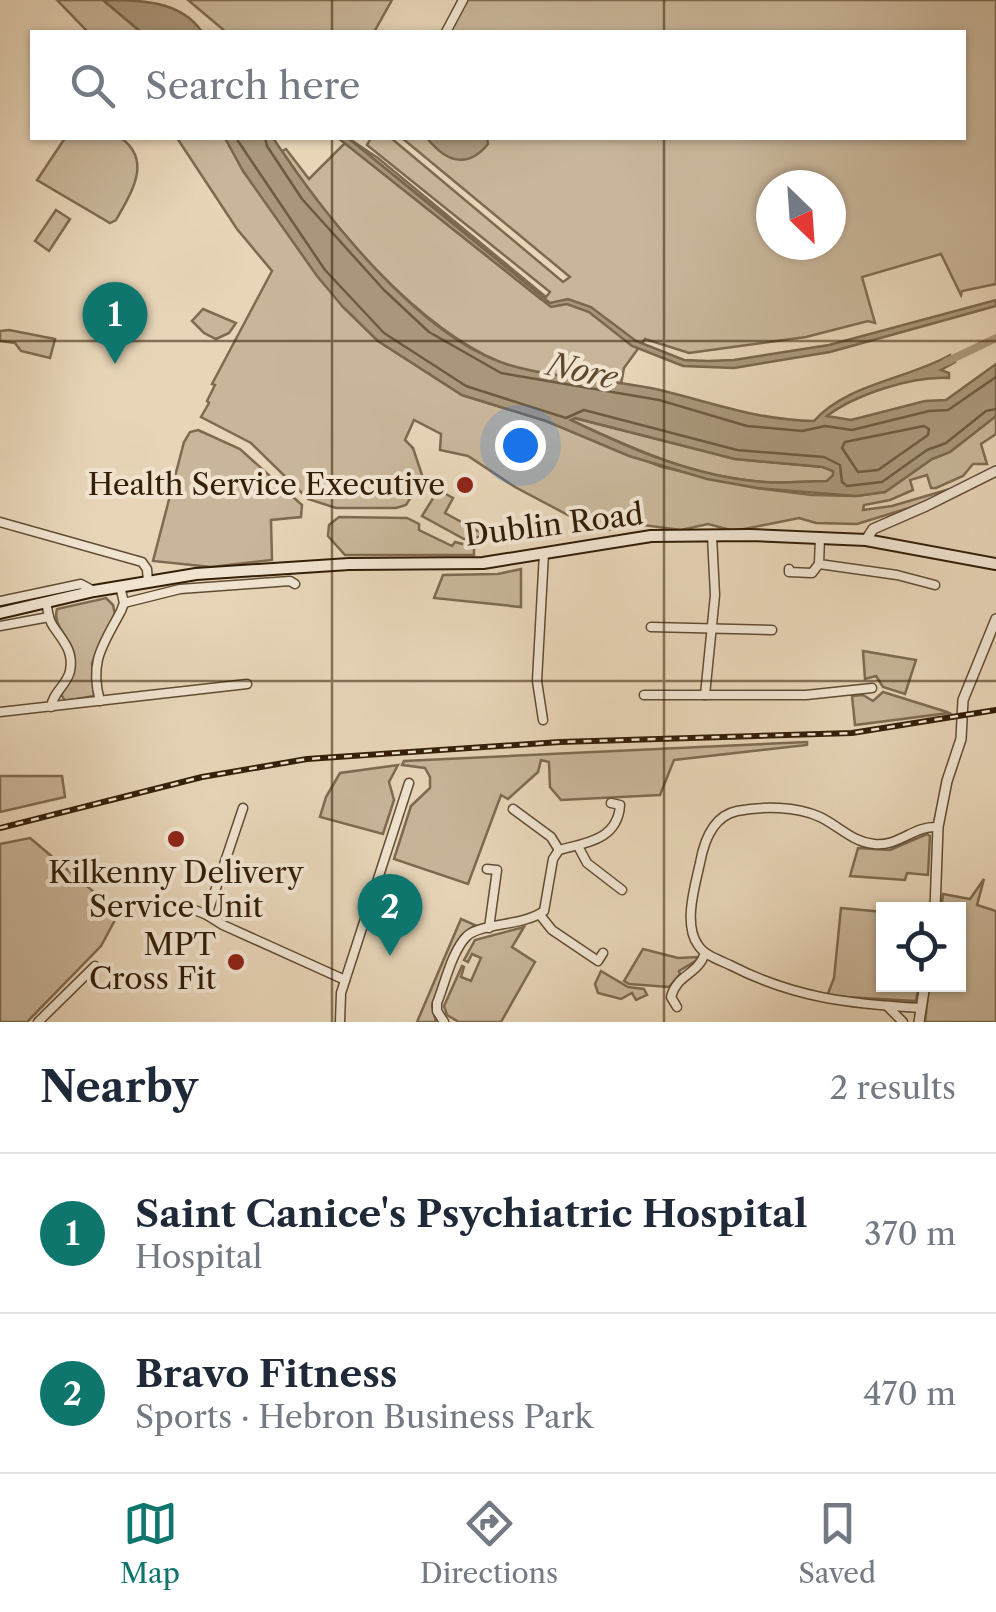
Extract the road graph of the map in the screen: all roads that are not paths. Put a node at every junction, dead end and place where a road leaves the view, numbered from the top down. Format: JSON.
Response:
{"nodes":[{"id":1,"x":463,"y":0,"type":"edge"},
{"id":2,"x":447,"y":30,"type":"edge"},
{"id":3,"x":996,"y":471,"type":"edge"},
{"id":4,"x":0,"y":522,"type":"edge"},
{"id":5,"x":712,"y":536,"type":"junction"},
{"id":6,"x":820,"y":537,"type":"junction"},
{"id":7,"x":866,"y":540,"type":"junction"},
{"id":8,"x":544,"y":553,"type":"junction"},
{"id":9,"x":819,"y":564,"type":"junction"},
{"id":10,"x":996,"y":564,"type":"edge"},
{"id":11,"x":790,"y":568,"type":"dead end"},
{"id":12,"x":148,"y":582,"type":"junction"},
{"id":13,"x":295,"y":584,"type":"dead end"},
{"id":14,"x":935,"y":585,"type":"dead end"},
{"id":15,"x":120,"y":586,"type":"junction"},
{"id":16,"x":94,"y":591,"type":"junction"},
{"id":17,"x":0,"y":601,"type":"edge"},
{"id":18,"x":46,"y":602,"type":"junction"},
{"id":19,"x":124,"y":604,"type":"junction"},
{"id":20,"x":0,"y":612,"type":"edge"},
{"id":21,"x":49,"y":617,"type":"junction"},
{"id":22,"x":996,"y":619,"type":"edge"},
{"id":23,"x":0,"y":626,"type":"edge"},
{"id":24,"x":651,"y":627,"type":"dead end"},
{"id":25,"x":712,"y":630,"type":"junction"},
{"id":26,"x":772,"y":630,"type":"dead end"},
{"id":27,"x":247,"y":684,"type":"dead end"},
{"id":28,"x":872,"y":688,"type":"dead end"},
{"id":29,"x":644,"y":695,"type":"dead end"},
{"id":30,"x":705,"y":695,"type":"junction"},
{"id":31,"x":100,"y":701,"type":"junction"},
{"id":32,"x":51,"y":707,"type":"junction"},
{"id":33,"x":0,"y":712,"type":"edge"},
{"id":34,"x":543,"y":720,"type":"dead end"},
{"id":35,"x":409,"y":783,"type":"dead end"},
{"id":36,"x":611,"y":803,"type":"dead end"},
{"id":37,"x":244,"y":808,"type":"dead end"},
{"id":38,"x":513,"y":809,"type":"dead end"},
{"id":39,"x":938,"y":827,"type":"junction"},
{"id":40,"x":579,"y":848,"type":"junction"},
{"id":41,"x":559,"y":850,"type":"junction"},
{"id":42,"x":487,"y":869,"type":"dead end"},
{"id":43,"x":622,"y":890,"type":"dead end"},
{"id":44,"x":934,"y":902,"type":"edge"},
{"id":45,"x":187,"y":907,"type":"dead end"},
{"id":46,"x":207,"y":915,"type":"junction"},
{"id":47,"x":540,"y":915,"type":"junction"},
{"id":48,"x":489,"y":928,"type":"junction"},
{"id":49,"x":603,"y":953,"type":"dead end"},
{"id":50,"x":706,"y":953,"type":"junction"},
{"id":51,"x":95,"y":966,"type":"dead end"},
{"id":52,"x":345,"y":980,"type":"junction"},
{"id":53,"x":924,"y":992,"type":"edge"},
{"id":54,"x":672,"y":997,"type":"junction"},
{"id":55,"x":662,"y":1001,"type":"dead end"},
{"id":56,"x":887,"y":1006,"type":"junction"},
{"id":57,"x":676,"y":1007,"type":"dead end"},
{"id":58,"x":921,"y":1008,"type":"junction"},
{"id":59,"x":38,"y":1022,"type":"edge"},
{"id":60,"x":340,"y":1022,"type":"edge"},
{"id":61,"x":444,"y":1022,"type":"edge"},
{"id":62,"x":904,"y":1022,"type":"edge"},
{"id":63,"x":919,"y":1022,"type":"edge"}],
"edges":[{"from":1,"to":2,"type":"street"},
{"from":3,"to":7,"type":"street"},
{"from":4,"to":12,"type":"street"},
{"from":5,"to":6,"type":"main road","name":"Dublin Road"},
{"from":5,"to":8,"type":"main road","name":"Dublin Road"},
{"from":5,"to":25,"type":"street"},
{"from":6,"to":7,"type":"main road","name":"Dublin Road"},
{"from":6,"to":9,"type":"street"},
{"from":7,"to":10,"type":"main road","name":"Dublin Road"},
{"from":8,"to":12,"type":"main road","name":"Dublin Road"},
{"from":8,"to":34,"type":"street"},
{"from":9,"to":11,"type":"street"},
{"from":9,"to":14,"type":"street"},
{"from":12,"to":15,"type":"main road","name":"Dublin Road"},
{"from":13,"to":19,"type":"street"},
{"from":15,"to":16,"type":"main road","name":"Dublin Road"},
{"from":15,"to":19,"type":"street"},
{"from":16,"to":17,"type":"street"},
{"from":16,"to":18,"type":"main road","name":"Dublin Road"},
{"from":18,"to":20,"type":"main road","name":"Dublin Road"},
{"from":18,"to":21,"type":"street"},
{"from":19,"to":31,"type":"street"},
{"from":21,"to":23,"type":"street"},
{"from":21,"to":32,"type":"street"},
{"from":22,"to":39,"type":"street"},
{"from":24,"to":25,"type":"street"},
{"from":25,"to":26,"type":"street"},
{"from":25,"to":30,"type":"street"},
{"from":27,"to":31,"type":"street"},
{"from":28,"to":30,"type":"street"},
{"from":29,"to":30,"type":"street"},
{"from":31,"to":32,"type":"street"},
{"from":32,"to":33,"type":"street"},
{"from":35,"to":52,"type":"street"},
{"from":36,"to":40,"type":"street"},
{"from":37,"to":46,"type":"street"},
{"from":38,"to":41,"type":"street"},
{"from":39,"to":44,"type":"street"},
{"from":39,"to":50,"type":"street"},
{"from":40,"to":41,"type":"street"},
{"from":40,"to":43,"type":"street"},
{"from":41,"to":47,"type":"street"},
{"from":42,"to":48,"type":"street"},
{"from":45,"to":46,"type":"street"},
{"from":46,"to":52,"type":"street"},
{"from":47,"to":48,"type":"street"},
{"from":47,"to":49,"type":"street"},
{"from":48,"to":61,"type":"street"},
{"from":50,"to":54,"type":"street"},
{"from":50,"to":56,"type":"street"},
{"from":51,"to":59,"type":"street"},
{"from":52,"to":60,"type":"street"},
{"from":53,"to":58,"type":"street"},
{"from":54,"to":55,"type":"street"},
{"from":54,"to":57,"type":"street"},
{"from":56,"to":58,"type":"street"},
{"from":56,"to":62,"type":"street"},
{"from":58,"to":63,"type":"street"}]}
